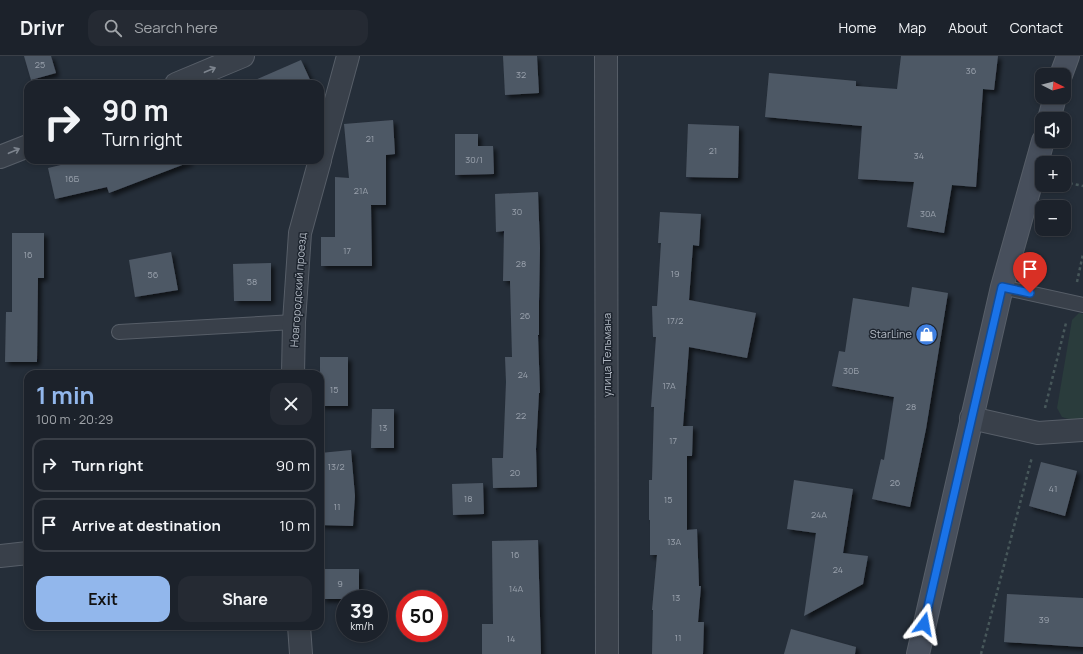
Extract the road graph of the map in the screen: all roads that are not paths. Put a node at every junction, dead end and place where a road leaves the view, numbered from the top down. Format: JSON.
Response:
{"nodes":[{"id":1,"x":243,"y":56,"type":"edge"},
{"id":2,"x":348,"y":56,"type":"edge"},
{"id":3,"x":606,"y":56,"type":"edge"},
{"id":4,"x":1068,"y":56,"type":"edge"},
{"id":5,"x":1064,"y":68,"type":"edge"},
{"id":6,"x":186,"y":80,"type":"edge"},
{"id":7,"x":324,"y":144,"type":"edge"},
{"id":8,"x":24,"y":148,"type":"edge"},
{"id":9,"x":1041,"y":148,"type":"edge"},
{"id":10,"x":0,"y":157,"type":"edge"},
{"id":11,"x":319,"y":164,"type":"edge"},
{"id":12,"x":1002,"y":287,"type":"junction"},
{"id":13,"x":1083,"y":305,"type":"edge"},
{"id":14,"x":294,"y":322,"type":"junction"},
{"id":15,"x":119,"y":332,"type":"dead end"},
{"id":16,"x":294,"y":370,"type":"edge"},
{"id":17,"x":971,"y":418,"type":"junction"},
{"id":18,"x":1083,"y":430,"type":"edge"},
{"id":19,"x":24,"y":553,"type":"edge"},
{"id":20,"x":0,"y":556,"type":"edge"},
{"id":21,"x":299,"y":630,"type":"edge"},
{"id":22,"x":301,"y":654,"type":"edge"},
{"id":23,"x":607,"y":654,"type":"edge"},
{"id":24,"x":918,"y":654,"type":"edge"}],
"edges":[{"from":6,"to":1,"type":"street","one_way":true},
{"from":2,"to":7,"type":"street","name":"Новгородский проезд"},
{"from":3,"to":23,"type":"street","name":"улица Тельмана"},
{"from":4,"to":5,"type":"main road"},
{"from":10,"to":8,"type":"street","one_way":true},
{"from":9,"to":12,"type":"main road"},
{"from":11,"to":14,"type":"street","name":"Новгородский проезд"},
{"from":12,"to":13,"type":"lane"},
{"from":12,"to":17,"type":"main road"},
{"from":14,"to":15,"type":"lane"},
{"from":14,"to":16,"type":"street","name":"Новгородский проезд"},
{"from":17,"to":18,"type":"street"},
{"from":17,"to":24,"type":"main road"},
{"from":19,"to":20,"type":"street"},
{"from":21,"to":22,"type":"street"}]}
